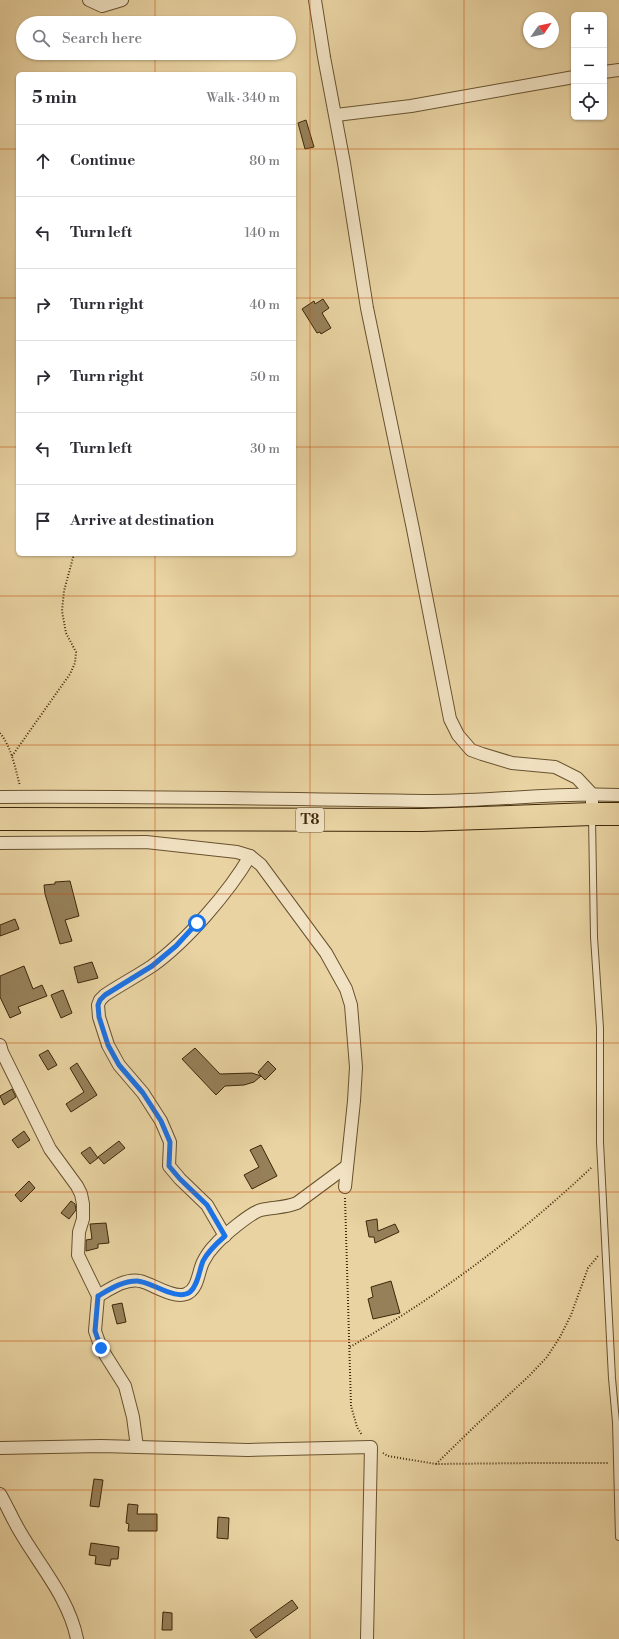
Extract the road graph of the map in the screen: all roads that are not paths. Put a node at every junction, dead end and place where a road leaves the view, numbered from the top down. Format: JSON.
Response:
{"nodes":[{"id":1,"x":89,"y":0,"type":"edge"},
{"id":2,"x":122,"y":0,"type":"edge"},
{"id":3,"x":315,"y":0,"type":"edge"},
{"id":4,"x":105,"y":2,"type":"edge"},
{"id":5,"x":619,"y":70,"type":"edge"},
{"id":6,"x":607,"y":72,"type":"edge"},
{"id":7,"x":571,"y":78,"type":"edge"},
{"id":8,"x":336,"y":115,"type":"junction"},
{"id":9,"x":619,"y":795,"type":"edge"},
{"id":10,"x":0,"y":797,"type":"edge"},
{"id":11,"x":592,"y":804,"type":"junction"},
{"id":12,"x":619,"y":814,"type":"edge"},
{"id":13,"x":0,"y":819,"type":"edge"},
{"id":14,"x":0,"y":843,"type":"edge"},
{"id":15,"x":250,"y":856,"type":"junction"},
{"id":16,"x":0,"y":1044,"type":"edge"},
{"id":17,"x":348,"y":1166,"type":"junction"},
{"id":18,"x":345,"y":1187,"type":"road end"},
{"id":19,"x":225,"y":1236,"type":"junction"},
{"id":20,"x":98,"y":1296,"type":"junction"},
{"id":21,"x":137,"y":1447,"type":"junction"},
{"id":22,"x":0,"y":1448,"type":"edge"},
{"id":23,"x":0,"y":1494,"type":"edge"},
{"id":24,"x":618,"y":1505,"type":"edge"},
{"id":25,"x":619,"y":1537,"type":"edge"},
{"id":26,"x":77,"y":1639,"type":"edge"},
{"id":27,"x":367,"y":1639,"type":"edge"}],
"edges":[{"from":1,"to":4,"type":"street"},
{"from":2,"to":4,"type":"street"},
{"from":3,"to":8,"type":"street"},
{"from":5,"to":6,"type":"street"},
{"from":7,"to":8,"type":"street"},
{"from":8,"to":11,"type":"street"},
{"from":9,"to":11,"type":"street"},
{"from":10,"to":11,"type":"street"},
{"from":11,"to":12,"type":"highway","number":"T8"},
{"from":11,"to":13,"type":"highway","number":"T8"},
{"from":11,"to":24,"type":"lane"},
{"from":14,"to":15,"type":"street"},
{"from":15,"to":17,"type":"street"},
{"from":15,"to":19,"type":"street"},
{"from":16,"to":20,"type":"street"},
{"from":17,"to":18,"type":"street"},
{"from":17,"to":19,"type":"street"},
{"from":19,"to":20,"type":"street"},
{"from":20,"to":21,"type":"street"},
{"from":21,"to":22,"type":"street"},
{"from":21,"to":27,"type":"street"},
{"from":23,"to":26,"type":"street"},
{"from":24,"to":25,"type":"lane"}]}
